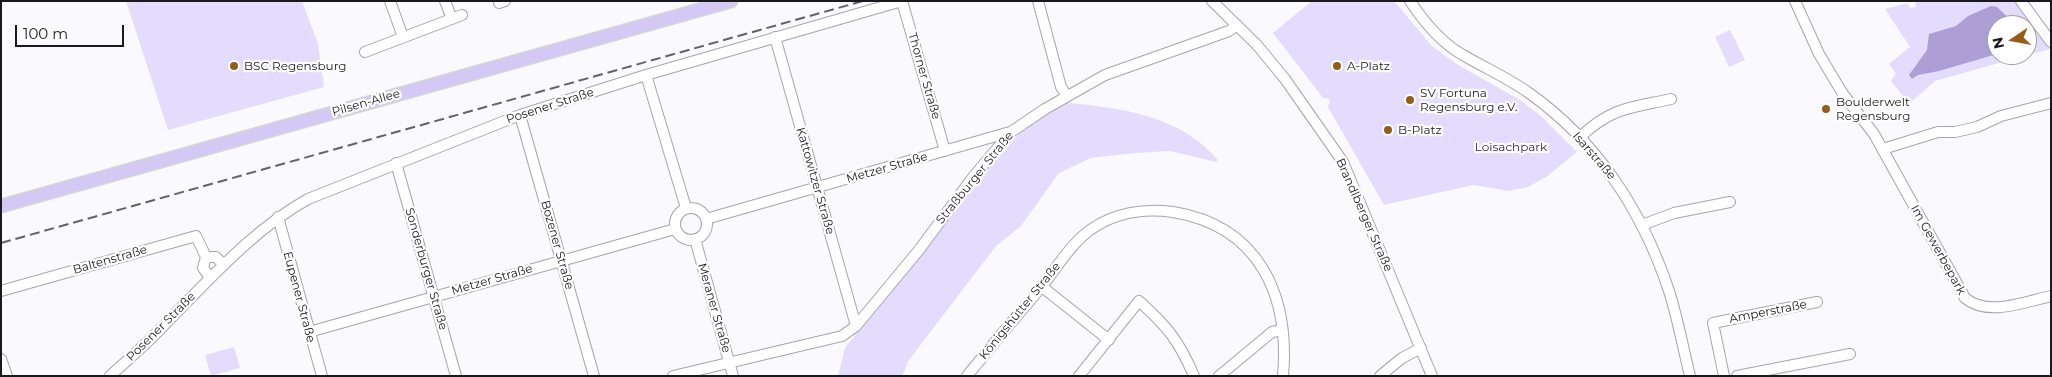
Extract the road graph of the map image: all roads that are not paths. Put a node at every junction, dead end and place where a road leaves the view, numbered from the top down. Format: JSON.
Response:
{"nodes":[{"id":1,"x":390,"y":1,"type":"edge"},
{"id":2,"x":445,"y":1,"type":"edge"},
{"id":3,"x":731,"y":1,"type":"edge"},
{"id":4,"x":902,"y":1,"type":"edge"},
{"id":5,"x":1038,"y":1,"type":"edge"},
{"id":6,"x":1212,"y":1,"type":"edge"},
{"id":7,"x":1410,"y":1,"type":"edge"},
{"id":8,"x":1795,"y":1,"type":"edge"},
{"id":9,"x":2021,"y":1,"type":"edge"},
{"id":10,"x":1237,"y":25,"type":"junction"},
{"id":11,"x":775,"y":37,"type":"junction"},
{"id":12,"x":403,"y":38,"type":"junction"},
{"id":13,"x":2051,"y":42,"type":"edge"},
{"id":14,"x":364,"y":52,"type":"dead end"},
{"id":15,"x":646,"y":75,"type":"junction"},
{"id":16,"x":1067,"y":96,"type":"junction"},
{"id":17,"x":1671,"y":99,"type":"dead end"},
{"id":18,"x":2051,"y":103,"type":"edge"},
{"id":19,"x":520,"y":115,"type":"junction"},
{"id":20,"x":1011,"y":132,"type":"junction"},
{"id":21,"x":1580,"y":137,"type":"junction"},
{"id":22,"x":1882,"y":149,"type":"junction"},
{"id":23,"x":945,"y":151,"type":"junction"},
{"id":24,"x":396,"y":163,"type":"junction"},
{"id":25,"x":817,"y":188,"type":"junction"},
{"id":26,"x":1730,"y":202,"type":"dead end"},
{"id":27,"x":1,"y":206,"type":"edge"},
{"id":28,"x":686,"y":208,"type":"junction"},
{"id":29,"x":278,"y":217,"type":"junction"},
{"id":30,"x":706,"y":219,"type":"junction"},
{"id":31,"x":1642,"y":225,"type":"junction"},
{"id":32,"x":675,"y":229,"type":"junction"},
{"id":33,"x":695,"y":240,"type":"junction"},
{"id":34,"x":206,"y":258,"type":"junction"},
{"id":35,"x":562,"y":260,"type":"junction"},
{"id":36,"x":223,"y":264,"type":"junction"},
{"id":37,"x":210,"y":276,"type":"junction"},
{"id":38,"x":1041,"y":286,"type":"junction"},
{"id":39,"x":1,"y":292,"type":"edge"},
{"id":40,"x":2051,"y":296,"type":"edge"},
{"id":41,"x":434,"y":297,"type":"junction"},
{"id":42,"x":1817,"y":302,"type":"dead end"},
{"id":43,"x":856,"y":326,"type":"junction"},
{"id":44,"x":1282,"y":330,"type":"junction"},
{"id":45,"x":308,"y":332,"type":"junction"},
{"id":46,"x":1109,"y":340,"type":"junction"},
{"id":47,"x":1421,"y":348,"type":"junction"},
{"id":48,"x":1850,"y":354,"type":"dead end"},
{"id":49,"x":1,"y":359,"type":"edge"},
{"id":50,"x":729,"y":362,"type":"junction"},
{"id":51,"x":7,"y":376,"type":"edge"},
{"id":52,"x":110,"y":376,"type":"edge"},
{"id":53,"x":322,"y":376,"type":"edge"},
{"id":54,"x":456,"y":376,"type":"edge"},
{"id":55,"x":594,"y":376,"type":"edge"},
{"id":56,"x":673,"y":376,"type":"edge"},
{"id":57,"x":733,"y":376,"type":"edge"},
{"id":58,"x":967,"y":376,"type":"edge"},
{"id":59,"x":1079,"y":376,"type":"edge"},
{"id":60,"x":1194,"y":376,"type":"edge"},
{"id":61,"x":1219,"y":376,"type":"edge"},
{"id":62,"x":1282,"y":376,"type":"edge"},
{"id":63,"x":1380,"y":376,"type":"edge"},
{"id":64,"x":1432,"y":376,"type":"edge"},
{"id":65,"x":1690,"y":376,"type":"edge"},
{"id":66,"x":1724,"y":376,"type":"edge"},
{"id":67,"x":1738,"y":376,"type":"edge"}],
"edges":[{"from":1,"to":12,"type":"street"},
{"from":2,"to":12,"type":"street"},
{"from":3,"to":27,"type":"main road","name":"Pilsen-Allee"},
{"from":4,"to":11,"type":"street","name":"Posener Straße"},
{"from":4,"to":23,"type":"street","name":"Thorner Straße"},
{"from":5,"to":16,"type":"street"},
{"from":6,"to":10,"type":"street","name":"Brandlberger Straße"},
{"from":7,"to":21,"type":"street","name":"Isarstraße"},
{"from":8,"to":22,"type":"street","name":"Im Gewerbepark"},
{"from":9,"to":13,"type":"street"},
{"from":10,"to":16,"type":"street","name":"Straßburger Straße"},
{"from":10,"to":47,"type":"street","name":"Brandlberger Straße"},
{"from":11,"to":15,"type":"street","name":"Posener Straße"},
{"from":11,"to":25,"type":"street","name":"Kattowitzer Straße"},
{"from":12,"to":14,"type":"street"},
{"from":15,"to":19,"type":"street","name":"Posener Straße"},
{"from":15,"to":28,"type":"street"},
{"from":16,"to":20,"type":"street","name":"Straßburger Straße"},
{"from":17,"to":21,"type":"street"},
{"from":18,"to":22,"type":"street"},
{"from":19,"to":24,"type":"street","name":"Posener Straße"},
{"from":19,"to":35,"type":"street","name":"Bozener Straße"},
{"from":20,"to":23,"type":"street","name":"Metzer Straße"},
{"from":20,"to":43,"type":"street","name":"Straßburger Straße"},
{"from":21,"to":31,"type":"street","name":"Isarstraße"},
{"from":22,"to":40,"type":"street","name":"Im Gewerbepark"},
{"from":23,"to":25,"type":"street","name":"Metzer Straße"},
{"from":24,"to":29,"type":"street","name":"Posener Straße"},
{"from":24,"to":41,"type":"street","name":"Sonderburger Straße"},
{"from":25,"to":30,"type":"street","name":"Metzer Straße"},
{"from":25,"to":43,"type":"street","name":"Kattowitzer Straße"},
{"from":26,"to":31,"type":"street"},
{"from":28,"to":30,"type":"street"},
{"from":28,"to":32,"type":"street"},
{"from":29,"to":36,"type":"street","name":"Posener Straße"},
{"from":29,"to":45,"type":"street","name":"Eupener Straße"},
{"from":30,"to":33,"type":"street"},
{"from":31,"to":65,"type":"street","name":"Isarstraße"},
{"from":32,"to":33,"type":"street"},
{"from":32,"to":35,"type":"street","name":"Metzer Straße"},
{"from":33,"to":50,"type":"street","name":"Meraner Straße"},
{"from":34,"to":36,"type":"street"},
{"from":34,"to":37,"type":"street"},
{"from":34,"to":39,"type":"street","name":"Baltenstraße"},
{"from":35,"to":41,"type":"street","name":"Metzer Straße"},
{"from":35,"to":55,"type":"street","name":"Bozener Straße"},
{"from":36,"to":37,"type":"street","name":"Posener Straße"},
{"from":37,"to":52,"type":"street","name":"Posener Straße"},
{"from":38,"to":44,"type":"street","name":"Königshütter Straße"},
{"from":38,"to":46,"type":"street"},
{"from":38,"to":58,"type":"street","name":"Königshütter Straße"},
{"from":41,"to":45,"type":"street","name":"Metzer Straße"},
{"from":41,"to":54,"type":"street","name":"Sonderburger Straße"},
{"from":42,"to":66,"type":"street","name":"Amperstraße"},
{"from":43,"to":50,"type":"street","name":"Straßburger Straße"},
{"from":44,"to":61,"type":"street"},
{"from":44,"to":62,"type":"street","name":"Königshütter Straße"},
{"from":45,"to":53,"type":"street","name":"Eupener Straße"},
{"from":46,"to":59,"type":"street"},
{"from":46,"to":60,"type":"street"},
{"from":47,"to":63,"type":"street"},
{"from":47,"to":64,"type":"street","name":"Brandlberger Straße"},
{"from":48,"to":67,"type":"street"},
{"from":49,"to":51,"type":"street"},
{"from":50,"to":56,"type":"street","name":"Straßburger Straße"},
{"from":50,"to":57,"type":"street","name":"Meraner Straße"}]}
